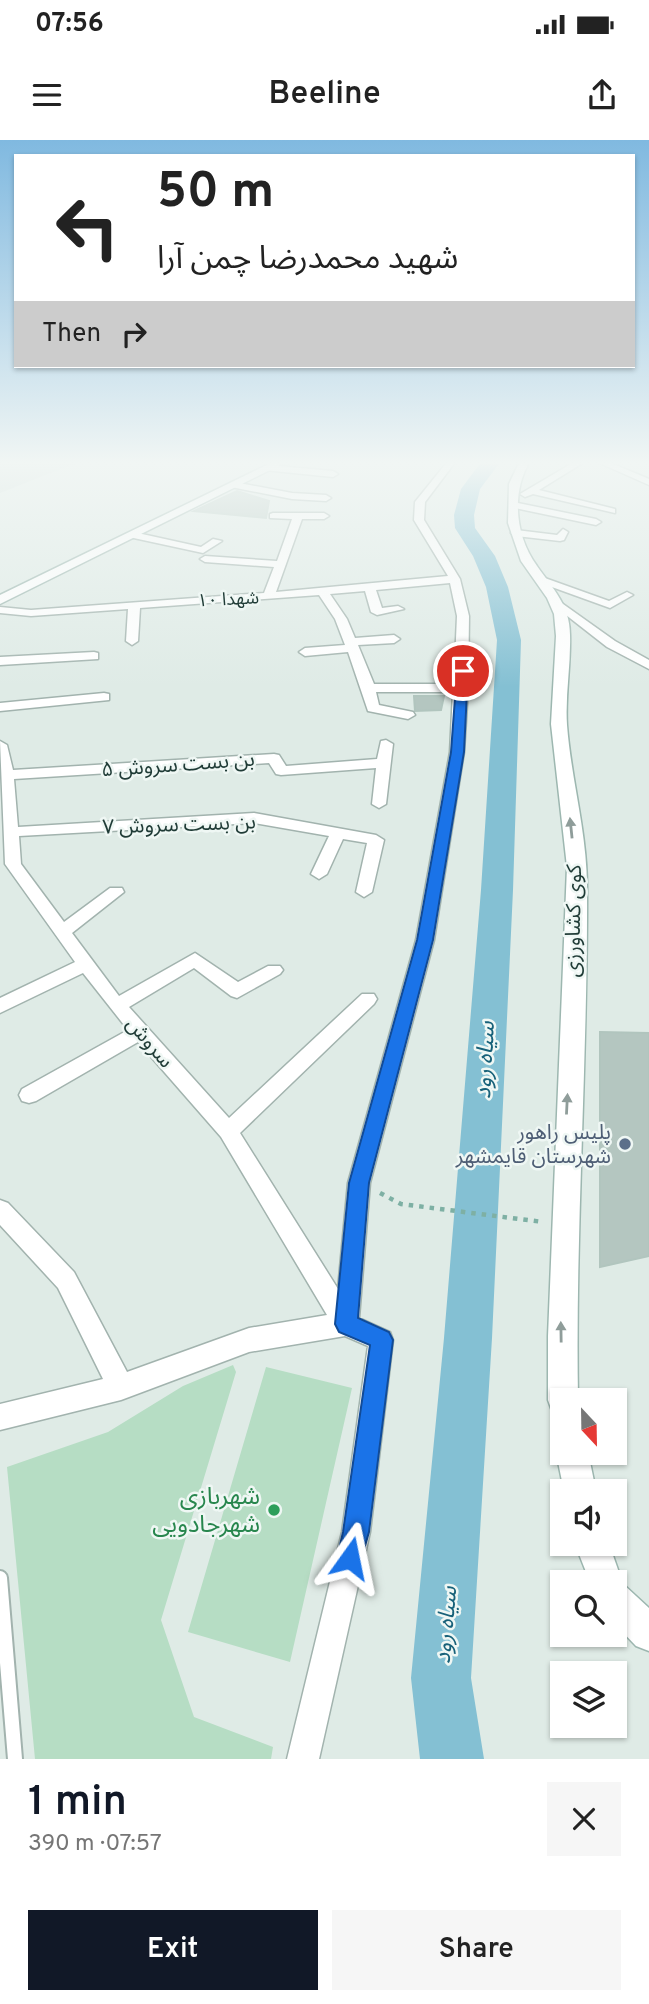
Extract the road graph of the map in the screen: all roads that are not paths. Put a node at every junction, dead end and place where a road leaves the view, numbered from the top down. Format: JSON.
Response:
{"nodes":[{"id":1,"x":130,"y":537,"type":"edge"},
{"id":2,"x":140,"y":537,"type":"edge"},
{"id":3,"x":290,"y":537,"type":"edge"},
{"id":4,"x":429,"y":537,"type":"edge"},
{"id":5,"x":517,"y":537,"type":"edge"},
{"id":6,"x":547,"y":537,"type":"edge"},
{"id":7,"x":560,"y":538,"type":"dead end"},
{"id":8,"x":217,"y":541,"type":"dead end"},
{"id":9,"x":205,"y":559,"type":"dead end"},
{"id":10,"x":280,"y":564,"type":"junction"},
{"id":11,"x":455,"y":579,"type":"junction"},
{"id":12,"x":542,"y":580,"type":"junction"},
{"id":13,"x":370,"y":587,"type":"junction"},
{"id":14,"x":322,"y":591,"type":"junction"},
{"id":15,"x":627,"y":595,"type":"dead end"},
{"id":16,"x":269,"y":596,"type":"junction"},
{"id":17,"x":0,"y":600,"type":"edge"},
{"id":18,"x":555,"y":602,"type":"junction"},
{"id":19,"x":134,"y":605,"type":"junction"},
{"id":20,"x":398,"y":609,"type":"dead end"},
{"id":21,"x":0,"y":610,"type":"edge"},
{"id":22,"x":394,"y":639,"type":"dead end"},
{"id":23,"x":132,"y":641,"type":"dead end"},
{"id":24,"x":352,"y":645,"type":"junction"},
{"id":25,"x":305,"y":652,"type":"dead end"},
{"id":26,"x":94,"y":656,"type":"dead end"},
{"id":27,"x":0,"y":661,"type":"edge"},
{"id":28,"x":649,"y":665,"type":"edge"},
{"id":29,"x":369,"y":688,"type":"junction"},
{"id":30,"x":462,"y":688,"type":"junction"},
{"id":31,"x":104,"y":697,"type":"dead end"},
{"id":32,"x":0,"y":707,"type":"edge"},
{"id":33,"x":408,"y":715,"type":"dead end"},
{"id":34,"x":386,"y":744,"type":"dead end"},
{"id":35,"x":0,"y":745,"type":"edge"},
{"id":36,"x":383,"y":763,"type":"junction"},
{"id":37,"x":4,"y":769,"type":"edge"},
{"id":38,"x":379,"y":804,"type":"dead end"},
{"id":39,"x":4,"y":810,"type":"edge"},
{"id":40,"x":10,"y":832,"type":"junction"},
{"id":41,"x":338,"y":834,"type":"junction"},
{"id":42,"x":6,"y":865,"type":"edge"},
{"id":43,"x":319,"y":874,"type":"dead end"},
{"id":44,"x":116,"y":892,"type":"dead end"},
{"id":45,"x":364,"y":892,"type":"dead end"},
{"id":46,"x":62,"y":932,"type":"junction"},
{"id":47,"x":86,"y":964,"type":"junction"},
{"id":48,"x":274,"y":970,"type":"dead end"},
{"id":49,"x":368,"y":999,"type":"dead end"},
{"id":50,"x":118,"y":1005,"type":"junction"},
{"id":51,"x":0,"y":1006,"type":"edge"},
{"id":52,"x":141,"y":1031,"type":"junction"},
{"id":53,"x":29,"y":1095,"type":"dead end"},
{"id":54,"x":228,"y":1131,"type":"junction"},
{"id":55,"x":0,"y":1210,"type":"edge"},
{"id":56,"x":346,"y":1324,"type":"junction"},
{"id":57,"x":121,"y":1387,"type":"junction"},
{"id":58,"x":563,"y":1388,"type":"edge"},
{"id":59,"x":0,"y":1417,"type":"edge"},
{"id":60,"x":0,"y":1578,"type":"edge"},
{"id":61,"x":627,"y":1611,"type":"edge"},
{"id":62,"x":649,"y":1633,"type":"edge"},
{"id":63,"x":15,"y":1759,"type":"edge"},
{"id":64,"x":303,"y":1759,"type":"edge"}],
"edges":[{"from":1,"to":17,"type":"street"},
{"from":2,"to":8,"type":"street"},
{"from":3,"to":10,"type":"street"},
{"from":4,"to":11,"type":"street"},
{"from":5,"to":12,"type":"street","name":"کوی کشاورزی"},
{"from":6,"to":7,"type":"street"},
{"from":9,"to":10,"type":"street"},
{"from":10,"to":16,"type":"street"},
{"from":11,"to":13,"type":"street","name":"شهدا ۱۰"},
{"from":11,"to":30,"type":"street"},
{"from":12,"to":15,"type":"street"},
{"from":12,"to":18,"type":"street","name":"کوی کشاورزی"},
{"from":13,"to":14,"type":"street","name":"شهدا ۱۰"},
{"from":13,"to":20,"type":"street"},
{"from":14,"to":16,"type":"street","name":"شهدا ۱۰"},
{"from":14,"to":24,"type":"street"},
{"from":16,"to":19,"type":"street","name":"شهدا ۱۰"},
{"from":18,"to":28,"type":"street"},
{"from":58,"to":18,"type":"street","name":"کوی کشاورزی","one_way":true},
{"from":19,"to":21,"type":"street","name":"شهدا ۱۰"},
{"from":19,"to":23,"type":"street"},
{"from":22,"to":24,"type":"street"},
{"from":24,"to":25,"type":"street"},
{"from":24,"to":29,"type":"street"},
{"from":26,"to":27,"type":"street"},
{"from":29,"to":30,"type":"street"},
{"from":29,"to":33,"type":"street"},
{"from":30,"to":56,"type":"street"},
{"from":31,"to":32,"type":"street"},
{"from":34,"to":36,"type":"street"},
{"from":35,"to":37,"type":"street","name":"سروش"},
{"from":36,"to":37,"type":"street","name":"بن بست سروش ۵"},
{"from":36,"to":38,"type":"street"},
{"from":37,"to":39,"type":"street","name":"سروش"},
{"from":39,"to":40,"type":"street","name":"سروش"},
{"from":40,"to":41,"type":"street","name":"بن بست سروش ۷"},
{"from":40,"to":42,"type":"street","name":"سروش"},
{"from":41,"to":43,"type":"street"},
{"from":41,"to":45,"type":"street","name":"بن بست سروش ۷"},
{"from":42,"to":46,"type":"street","name":"سروش"},
{"from":44,"to":46,"type":"street"},
{"from":46,"to":47,"type":"street","name":"سروش"},
{"from":47,"to":50,"type":"street","name":"سروش"},
{"from":47,"to":51,"type":"street"},
{"from":48,"to":50,"type":"street"},
{"from":49,"to":54,"type":"street"},
{"from":50,"to":52,"type":"street","name":"سروش"},
{"from":52,"to":53,"type":"street"},
{"from":52,"to":54,"type":"street","name":"سروش"},
{"from":54,"to":56,"type":"street","name":"سروش"},
{"from":55,"to":57,"type":"street"},
{"from":56,"to":57,"type":"street"},
{"from":56,"to":64,"type":"street"},
{"from":57,"to":59,"type":"street"},
{"from":60,"to":63,"type":"lane"},
{"from":61,"to":62,"type":"street"}]}
